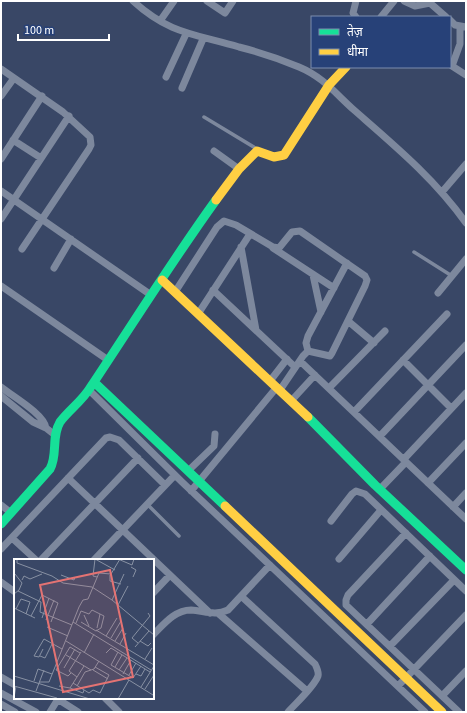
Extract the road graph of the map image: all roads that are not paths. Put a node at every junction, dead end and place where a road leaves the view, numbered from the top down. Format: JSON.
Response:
{"nodes":[{"id":1,"x":133,"y":1,"type":"edge"},
{"id":2,"x":174,"y":1,"type":"edge"},
{"id":3,"x":207,"y":1,"type":"edge"},
{"id":4,"x":233,"y":1,"type":"edge"},
{"id":5,"x":356,"y":1,"type":"edge"},
{"id":6,"x":394,"y":1,"type":"edge"},
{"id":7,"x":404,"y":1,"type":"edge"},
{"id":8,"x":355,"y":16,"type":"edge"},
{"id":9,"x":382,"y":16,"type":"edge"},
{"id":10,"x":445,"y":16,"type":"edge"},
{"id":11,"x":160,"y":21,"type":"junction"},
{"id":12,"x":451,"y":21,"type":"edge"},
{"id":13,"x":463,"y":27,"type":"edge"},
{"id":14,"x":186,"y":34,"type":"junction"},
{"id":15,"x":203,"y":39,"type":"junction"},
{"id":16,"x":345,"y":68,"type":"edge"},
{"id":17,"x":1,"y":69,"type":"edge"},
{"id":18,"x":466,"y":75,"type":"edge"},
{"id":19,"x":166,"y":77,"type":"dead end"},
{"id":20,"x":14,"y":78,"type":"junction"},
{"id":21,"x":329,"y":85,"type":"junction"},
{"id":22,"x":182,"y":88,"type":"dead end"},
{"id":23,"x":1,"y":96,"type":"edge"},
{"id":24,"x":42,"y":96,"type":"junction"},
{"id":25,"x":69,"y":116,"type":"junction"},
{"id":26,"x":204,"y":117,"type":"dead end"},
{"id":27,"x":13,"y":140,"type":"junction"},
{"id":28,"x":214,"y":151,"type":"dead end"},
{"id":29,"x":264,"y":152,"type":"junction"},
{"id":30,"x":41,"y":158,"type":"junction"},
{"id":31,"x":1,"y":159,"type":"edge"},
{"id":32,"x":466,"y":164,"type":"edge"},
{"id":33,"x":239,"y":168,"type":"junction"},
{"id":34,"x":1,"y":191,"type":"edge"},
{"id":35,"x":442,"y":192,"type":"junction"},
{"id":36,"x":14,"y":200,"type":"junction"},
{"id":37,"x":1,"y":219,"type":"edge"},
{"id":38,"x":42,"y":220,"type":"junction"},
{"id":39,"x":466,"y":223,"type":"edge"},
{"id":40,"x":250,"y":234,"type":"junction"},
{"id":41,"x":71,"y":239,"type":"junction"},
{"id":42,"x":242,"y":247,"type":"junction"},
{"id":43,"x":273,"y":247,"type":"junction"},
{"id":44,"x":22,"y":249,"type":"dead end"},
{"id":45,"x":414,"y":252,"type":"dead end"},
{"id":46,"x":466,"y":259,"type":"edge"},
{"id":47,"x":347,"y":263,"type":"junction"},
{"id":48,"x":54,"y":268,"type":"dead end"},
{"id":49,"x":313,"y":274,"type":"junction"},
{"id":50,"x":452,"y":276,"type":"junction"},
{"id":51,"x":162,"y":280,"type":"junction"},
{"id":52,"x":1,"y":286,"type":"edge"},
{"id":53,"x":334,"y":288,"type":"junction"},
{"id":54,"x":213,"y":290,"type":"junction"},
{"id":55,"x":175,"y":292,"type":"junction"},
{"id":56,"x":438,"y":293,"type":"dead end"},
{"id":57,"x":151,"y":295,"type":"junction"},
{"id":58,"x":321,"y":312,"type":"junction"},
{"id":59,"x":198,"y":314,"type":"junction"},
{"id":60,"x":447,"y":314,"type":"dead end"},
{"id":61,"x":348,"y":321,"type":"junction"},
{"id":62,"x":256,"y":330,"type":"junction"},
{"id":63,"x":385,"y":332,"type":"dead end"},
{"id":64,"x":374,"y":343,"type":"junction"},
{"id":65,"x":466,"y":345,"type":"edge"},
{"id":66,"x":308,"y":351,"type":"junction"},
{"id":67,"x":287,"y":359,"type":"junction"},
{"id":68,"x":108,"y":360,"type":"junction"},
{"id":69,"x":403,"y":360,"type":"junction"},
{"id":70,"x":298,"y":364,"type":"junction"},
{"id":71,"x":315,"y":375,"type":"junction"},
{"id":72,"x":270,"y":380,"type":"junction"},
{"id":73,"x":428,"y":385,"type":"junction"},
{"id":74,"x":91,"y":386,"type":"junction"},
{"id":75,"x":1,"y":387,"type":"edge"},
{"id":76,"x":329,"y":388,"type":"junction"},
{"id":77,"x":279,"y":389,"type":"junction"},
{"id":78,"x":466,"y":393,"type":"edge"},
{"id":79,"x":1,"y":396,"type":"edge"},
{"id":80,"x":292,"y":400,"type":"junction"},
{"id":81,"x":451,"y":408,"type":"junction"},
{"id":82,"x":354,"y":412,"type":"junction"},
{"id":83,"x":46,"y":428,"type":"junction"},
{"id":84,"x":215,"y":434,"type":"dead end"},
{"id":85,"x":55,"y":435,"type":"junction"},
{"id":86,"x":380,"y":436,"type":"junction"},
{"id":87,"x":466,"y":443,"type":"edge"},
{"id":88,"x":138,"y":458,"type":"junction"},
{"id":89,"x":405,"y":460,"type":"junction"},
{"id":90,"x":188,"y":471,"type":"junction"},
{"id":91,"x":175,"y":475,"type":"junction"},
{"id":92,"x":68,"y":478,"type":"junction"},
{"id":93,"x":199,"y":482,"type":"junction"},
{"id":94,"x":428,"y":483,"type":"junction"},
{"id":95,"x":166,"y":485,"type":"junction"},
{"id":96,"x":380,"y":489,"type":"junction"},
{"id":97,"x":191,"y":491,"type":"junction"},
{"id":98,"x":466,"y":493,"type":"edge"},
{"id":99,"x":95,"y":504,"type":"junction"},
{"id":100,"x":147,"y":504,"type":"junction"},
{"id":101,"x":1,"y":505,"type":"edge"},
{"id":102,"x":453,"y":507,"type":"junction"},
{"id":103,"x":381,"y":510,"type":"junction"},
{"id":104,"x":10,"y":512,"type":"junction"},
{"id":105,"x":466,"y":519,"type":"edge"},
{"id":106,"x":330,"y":521,"type":"dead end"},
{"id":107,"x":1,"y":524,"type":"edge"},
{"id":108,"x":122,"y":530,"type":"junction"},
{"id":109,"x":406,"y":533,"type":"junction"},
{"id":110,"x":179,"y":536,"type":"dead end"},
{"id":111,"x":12,"y":538,"type":"junction"},
{"id":112,"x":1,"y":549,"type":"edge"},
{"id":113,"x":430,"y":556,"type":"junction"},
{"id":114,"x":35,"y":559,"type":"edge"},
{"id":115,"x":43,"y":559,"type":"edge"},
{"id":116,"x":95,"y":559,"type":"edge"},
{"id":117,"x":153,"y":559,"type":"edge"},
{"id":118,"x":339,"y":559,"type":"dead end"},
{"id":119,"x":154,"y":560,"type":"edge"},
{"id":120,"x":270,"y":565,"type":"junction"},
{"id":121,"x":466,"y":570,"type":"edge"},
{"id":122,"x":170,"y":575,"type":"junction"},
{"id":123,"x":454,"y":580,"type":"junction"},
{"id":124,"x":1,"y":582,"type":"edge"},
{"id":125,"x":14,"y":591,"type":"edge"},
{"id":126,"x":154,"y":592,"type":"edge"},
{"id":127,"x":466,"y":592,"type":"edge"},
{"id":128,"x":241,"y":596,"type":"junction"},
{"id":129,"x":210,"y":613,"type":"junction"},
{"id":130,"x":220,"y":614,"type":"junction"},
{"id":131,"x":466,"y":615,"type":"edge"},
{"id":132,"x":367,"y":624,"type":"junction"},
{"id":133,"x":154,"y":634,"type":"edge"},
{"id":134,"x":390,"y":646,"type":"junction"},
{"id":135,"x":415,"y":669,"type":"junction"},
{"id":136,"x":466,"y":671,"type":"edge"},
{"id":137,"x":1,"y":676,"type":"edge"},
{"id":138,"x":407,"y":677,"type":"junction"},
{"id":139,"x":14,"y":683,"type":"edge"},
{"id":140,"x":398,"y":686,"type":"junction"},
{"id":141,"x":307,"y":691,"type":"junction"},
{"id":142,"x":1,"y":693,"type":"edge"},
{"id":143,"x":442,"y":696,"type":"junction"},
{"id":144,"x":57,"y":699,"type":"edge"},
{"id":145,"x":106,"y":699,"type":"edge"},
{"id":146,"x":1,"y":704,"type":"edge"},
{"id":147,"x":15,"y":712,"type":"edge"},
{"id":148,"x":36,"y":712,"type":"edge"},
{"id":149,"x":50,"y":712,"type":"edge"},
{"id":150,"x":78,"y":712,"type":"edge"},
{"id":151,"x":119,"y":712,"type":"edge"},
{"id":152,"x":288,"y":712,"type":"edge"},
{"id":153,"x":425,"y":712,"type":"edge"},
{"id":154,"x":442,"y":712,"type":"edge"},
{"id":155,"x":459,"y":712,"type":"edge"}],
"edges":[{"from":1,"to":11,"type":"street"},
{"from":2,"to":11,"type":"street"},
{"from":3,"to":4,"type":"street"},
{"from":5,"to":8,"type":"street"},
{"from":6,"to":9,"type":"street"},
{"from":7,"to":10,"type":"street"},
{"from":11,"to":14,"type":"street"},
{"from":12,"to":13,"type":"street"},
{"from":13,"to":18,"type":"street"},
{"from":14,"to":15,"type":"street"},
{"from":14,"to":19,"type":"street"},
{"from":15,"to":21,"type":"street"},
{"from":15,"to":22,"type":"street"},
{"from":16,"to":21,"type":"street"},
{"from":17,"to":20,"type":"street"},
{"from":20,"to":23,"type":"street"},
{"from":20,"to":24,"type":"street"},
{"from":21,"to":29,"type":"street"},
{"from":21,"to":35,"type":"street"},
{"from":24,"to":25,"type":"street"},
{"from":24,"to":27,"type":"street"},
{"from":25,"to":30,"type":"street"},
{"from":25,"to":38,"type":"street"},
{"from":26,"to":29,"type":"lane"},
{"from":27,"to":30,"type":"street"},
{"from":27,"to":31,"type":"street"},
{"from":28,"to":33,"type":"street"},
{"from":29,"to":33,"type":"street"},
{"from":30,"to":36,"type":"street"},
{"from":32,"to":35,"type":"street"},
{"from":33,"to":51,"type":"street"},
{"from":34,"to":36,"type":"street"},
{"from":35,"to":39,"type":"street"},
{"from":36,"to":37,"type":"street"},
{"from":36,"to":38,"type":"street"},
{"from":38,"to":41,"type":"street"},
{"from":38,"to":44,"type":"street"},
{"from":40,"to":42,"type":"street"},
{"from":40,"to":43,"type":"street"},
{"from":40,"to":55,"type":"street"},
{"from":41,"to":48,"type":"street"},
{"from":41,"to":57,"type":"street"},
{"from":42,"to":54,"type":"street"},
{"from":42,"to":62,"type":"street"},
{"from":43,"to":47,"type":"street"},
{"from":43,"to":49,"type":"street"},
{"from":45,"to":50,"type":"lane"},
{"from":46,"to":50,"type":"street"},
{"from":47,"to":53,"type":"street"},
{"from":47,"to":61,"type":"street"},
{"from":49,"to":53,"type":"street"},
{"from":49,"to":58,"type":"street"},
{"from":50,"to":56,"type":"street"},
{"from":51,"to":55,"type":"street"},
{"from":51,"to":57,"type":"street"},
{"from":52,"to":68,"type":"street"},
{"from":53,"to":58,"type":"street"},
{"from":54,"to":59,"type":"street"},
{"from":54,"to":62,"type":"street"},
{"from":55,"to":59,"type":"street"},
{"from":57,"to":68,"type":"street"},
{"from":58,"to":66,"type":"street"},
{"from":59,"to":72,"type":"street"},
{"from":60,"to":69,"type":"street"},
{"from":61,"to":64,"type":"street"},
{"from":61,"to":66,"type":"street"},
{"from":62,"to":67,"type":"street"},
{"from":63,"to":64,"type":"street"},
{"from":64,"to":76,"type":"street"},
{"from":65,"to":73,"type":"street"},
{"from":66,"to":70,"type":"street"},
{"from":67,"to":70,"type":"street"},
{"from":67,"to":72,"type":"street"},
{"from":68,"to":74,"type":"street"},
{"from":69,"to":73,"type":"street"},
{"from":69,"to":82,"type":"street"},
{"from":70,"to":71,"type":"street"},
{"from":70,"to":77,"type":"street"},
{"from":71,"to":76,"type":"street"},
{"from":71,"to":80,"type":"street"},
{"from":72,"to":77,"type":"street"},
{"from":73,"to":81,"type":"street"},
{"from":73,"to":86,"type":"street"},
{"from":74,"to":85,"type":"street"},
{"from":74,"to":90,"type":"street"},
{"from":74,"to":91,"type":"street"},
{"from":75,"to":83,"type":"street"},
{"from":76,"to":82,"type":"street"},
{"from":77,"to":80,"type":"street"},
{"from":77,"to":93,"type":"street"},
{"from":78,"to":81,"type":"street"},
{"from":79,"to":83,"type":"street"},
{"from":80,"to":96,"type":"street"},
{"from":81,"to":89,"type":"street"},
{"from":82,"to":86,"type":"street"},
{"from":83,"to":85,"type":"street"},
{"from":84,"to":90,"type":"street"},
{"from":85,"to":104,"type":"street"},
{"from":86,"to":89,"type":"street"},
{"from":87,"to":94,"type":"street"},
{"from":88,"to":92,"type":"street"},
{"from":88,"to":95,"type":"street"},
{"from":88,"to":99,"type":"street"},
{"from":89,"to":94,"type":"street"},
{"from":89,"to":96,"type":"street"},
{"from":90,"to":93,"type":"street"},
{"from":91,"to":95,"type":"street"},
{"from":91,"to":97,"type":"street"},
{"from":92,"to":99,"type":"street"},
{"from":92,"to":111,"type":"street"},
{"from":93,"to":97,"type":"street"},
{"from":93,"to":138,"type":"street"},
{"from":94,"to":102,"type":"street"},
{"from":95,"to":100,"type":"street"},
{"from":96,"to":121,"type":"street"},
{"from":97,"to":120,"type":"street"},
{"from":98,"to":102,"type":"street"},
{"from":99,"to":108,"type":"street"},
{"from":99,"to":115,"type":"street"},
{"from":100,"to":108,"type":"street"},
{"from":100,"to":110,"type":"lane"},
{"from":101,"to":104,"type":"street"},
{"from":102,"to":105,"type":"street"},
{"from":103,"to":106,"type":"street"},
{"from":103,"to":109,"type":"street"},
{"from":103,"to":118,"type":"street"},
{"from":104,"to":107,"type":"street"},
{"from":108,"to":116,"type":"street"},
{"from":108,"to":117,"type":"street"},
{"from":109,"to":113,"type":"street"},
{"from":109,"to":132,"type":"street"},
{"from":111,"to":112,"type":"street"},
{"from":111,"to":114,"type":"street"},
{"from":113,"to":123,"type":"street"},
{"from":113,"to":132,"type":"street"},
{"from":119,"to":122,"type":"street"},
{"from":120,"to":128,"type":"street"},
{"from":120,"to":140,"type":"street"},
{"from":122,"to":126,"type":"street"},
{"from":122,"to":129,"type":"street"},
{"from":123,"to":127,"type":"street"},
{"from":123,"to":134,"type":"street"},
{"from":124,"to":125,"type":"street"},
{"from":128,"to":130,"type":"street"},
{"from":128,"to":141,"type":"street"},
{"from":129,"to":130,"type":"street"},
{"from":129,"to":133,"type":"street"},
{"from":130,"to":141,"type":"street"},
{"from":131,"to":135,"type":"street"},
{"from":132,"to":134,"type":"street"},
{"from":134,"to":135,"type":"street"},
{"from":135,"to":138,"type":"street"},
{"from":135,"to":143,"type":"street"},
{"from":136,"to":143,"type":"street"},
{"from":137,"to":139,"type":"street"},
{"from":138,"to":140,"type":"street"},
{"from":138,"to":154,"type":"street"},
{"from":140,"to":153,"type":"street"},
{"from":141,"to":152,"type":"street"},
{"from":142,"to":148,"type":"street"},
{"from":143,"to":155,"type":"street"},
{"from":144,"to":149,"type":"street"},
{"from":144,"to":150,"type":"street"},
{"from":145,"to":151,"type":"street"},
{"from":146,"to":147,"type":"street"}]}
